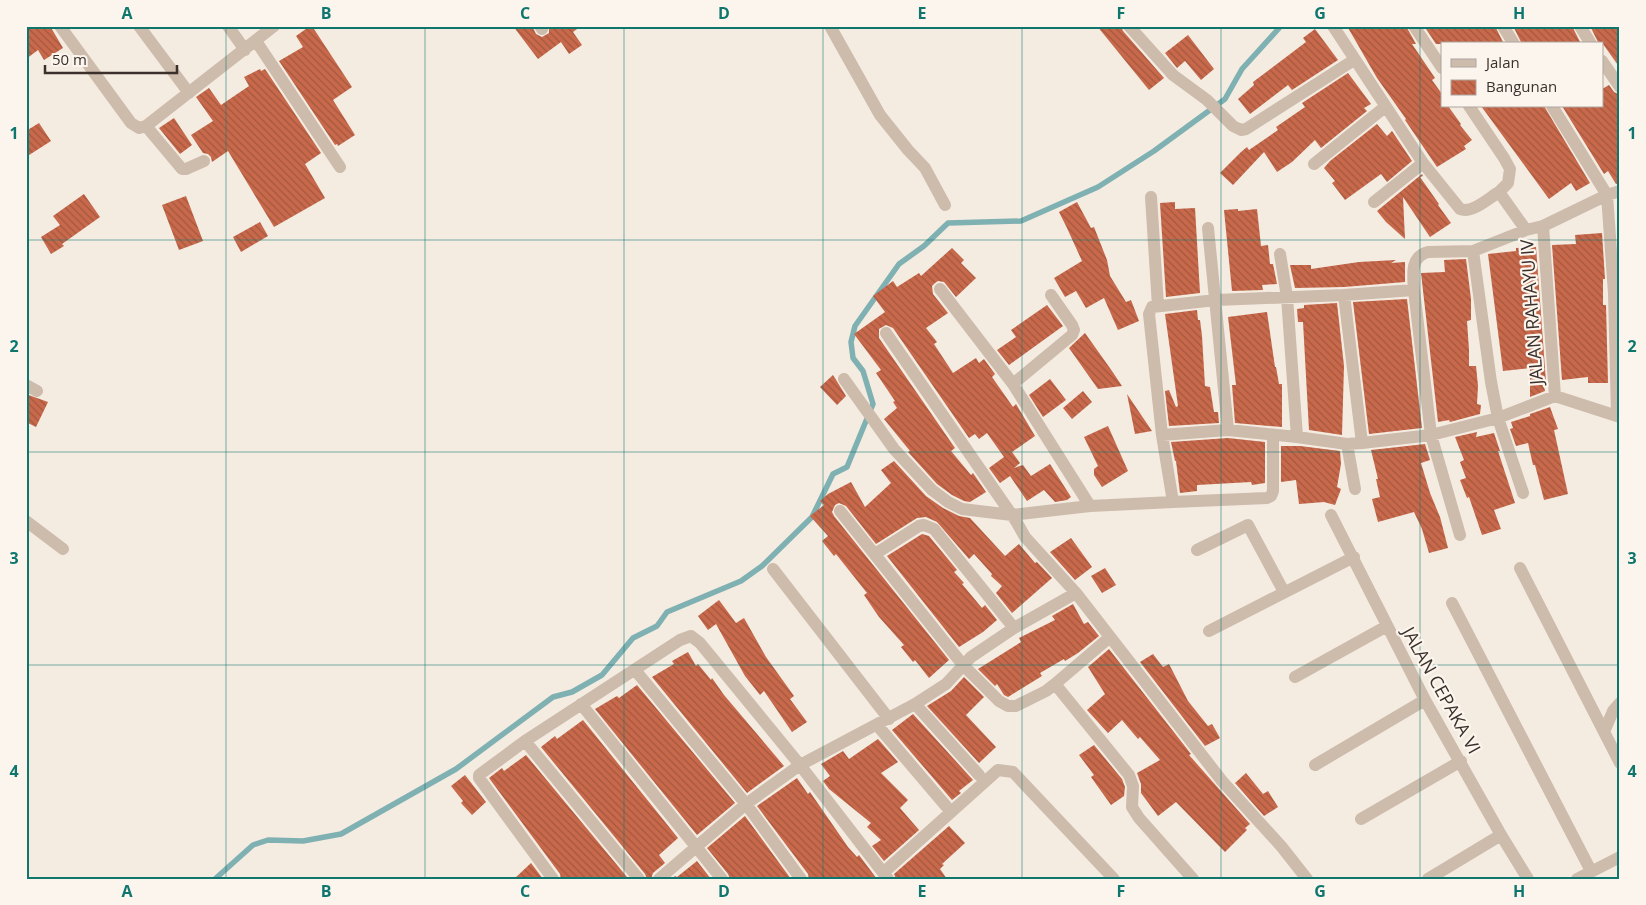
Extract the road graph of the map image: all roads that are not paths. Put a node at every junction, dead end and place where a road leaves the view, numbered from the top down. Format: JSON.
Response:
{"nodes":[{"id":1,"x":60,"y":26,"type":"edge"},
{"id":2,"x":139,"y":26,"type":"edge"},
{"id":3,"x":228,"y":26,"type":"edge"},
{"id":4,"x":274,"y":26,"type":"edge"},
{"id":5,"x":830,"y":26,"type":"edge"},
{"id":6,"x":1129,"y":26,"type":"edge"},
{"id":7,"x":1333,"y":26,"type":"edge"},
{"id":8,"x":1414,"y":26,"type":"edge"},
{"id":9,"x":1503,"y":26,"type":"edge"},
{"id":10,"x":1580,"y":26,"type":"edge"},
{"id":11,"x":256,"y":40,"type":"junction"},
{"id":12,"x":1513,"y":42,"type":"edge"},
{"id":13,"x":1590,"y":42,"type":"edge"},
{"id":14,"x":245,"y":50,"type":"junction"},
{"id":15,"x":1354,"y":60,"type":"junction"},
{"id":16,"x":1604,"y":63,"type":"edge"},
{"id":17,"x":1441,"y":66,"type":"edge"},
{"id":18,"x":1620,"y":87,"type":"edge"},
{"id":19,"x":189,"y":93,"type":"junction"},
{"id":20,"x":1385,"y":107,"type":"junction"},
{"id":21,"x":1470,"y":108,"type":"edge"},
{"id":22,"x":1553,"y":108,"type":"edge"},
{"id":23,"x":146,"y":126,"type":"junction"},
{"id":24,"x":204,"y":161,"type":"dead end"},
{"id":25,"x":1423,"y":163,"type":"junction"},
{"id":26,"x":1314,"y":164,"type":"dead end"},
{"id":27,"x":340,"y":168,"type":"dead end"},
{"id":28,"x":1499,"y":192,"type":"junction"},
{"id":29,"x":1614,"y":193,"type":"edge"},
{"id":30,"x":1151,"y":197,"type":"dead end"},
{"id":31,"x":1374,"y":202,"type":"dead end"},
{"id":32,"x":946,"y":205,"type":"dead end"},
{"id":33,"x":1543,"y":226,"type":"junction"},
{"id":34,"x":1208,"y":228,"type":"dead end"},
{"id":35,"x":1526,"y":230,"type":"junction"},
{"id":36,"x":1473,"y":250,"type":"junction"},
{"id":37,"x":1280,"y":254,"type":"dead end"},
{"id":38,"x":940,"y":289,"type":"dead end"},
{"id":39,"x":1414,"y":290,"type":"junction"},
{"id":40,"x":1617,"y":292,"type":"edge"},
{"id":41,"x":1051,"y":295,"type":"dead end"},
{"id":42,"x":1344,"y":295,"type":"junction"},
{"id":43,"x":1287,"y":297,"type":"junction"},
{"id":44,"x":1216,"y":300,"type":"junction"},
{"id":45,"x":1158,"y":306,"type":"junction"},
{"id":46,"x":886,"y":333,"type":"dead end"},
{"id":47,"x":844,"y":379,"type":"dead end"},
{"id":48,"x":1013,"y":384,"type":"junction"},
{"id":49,"x":1555,"y":396,"type":"junction"},
{"id":50,"x":1618,"y":416,"type":"edge"},
{"id":51,"x":1498,"y":418,"type":"junction"},
{"id":52,"x":1228,"y":430,"type":"junction"},
{"id":53,"x":1162,"y":435,"type":"junction"},
{"id":54,"x":1273,"y":435,"type":"junction"},
{"id":55,"x":1431,"y":435,"type":"junction"},
{"id":56,"x":1297,"y":436,"type":"junction"},
{"id":57,"x":1362,"y":443,"type":"junction"},
{"id":58,"x":1347,"y":444,"type":"junction"},
{"id":59,"x":1356,"y":489,"type":"dead end"},
{"id":60,"x":1523,"y":493,"type":"dead end"},
{"id":61,"x":1173,"y":502,"type":"junction"},
{"id":62,"x":1090,"y":506,"type":"junction"},
{"id":63,"x":840,"y":512,"type":"dead end"},
{"id":64,"x":1331,"y":515,"type":"dead end"},
{"id":65,"x":1014,"y":518,"type":"junction"},
{"id":66,"x":26,"y":521,"type":"edge"},
{"id":67,"x":1460,"y":535,"type":"dead end"},
{"id":68,"x":63,"y":549,"type":"dead end"},
{"id":69,"x":1197,"y":550,"type":"dead end"},
{"id":70,"x":875,"y":554,"type":"junction"},
{"id":71,"x":1354,"y":557,"type":"junction"},
{"id":72,"x":1520,"y":568,"type":"dead end"},
{"id":73,"x":773,"y":569,"type":"dead end"},
{"id":74,"x":1284,"y":592,"type":"junction"},
{"id":75,"x":1076,"y":593,"type":"junction"},
{"id":76,"x":1452,"y":602,"type":"dead end"},
{"id":77,"x":1387,"y":626,"type":"junction"},
{"id":78,"x":1014,"y":628,"type":"junction"},
{"id":79,"x":1209,"y":631,"type":"dead end"},
{"id":80,"x":1110,"y":637,"type":"junction"},
{"id":81,"x":963,"y":665,"type":"junction"},
{"id":82,"x":635,"y":670,"type":"junction"},
{"id":83,"x":1295,"y":677,"type":"dead end"},
{"id":84,"x":1055,"y":684,"type":"junction"},
{"id":85,"x":1426,"y":700,"type":"junction"},
{"id":86,"x":581,"y":704,"type":"junction"},
{"id":87,"x":915,"y":704,"type":"junction"},
{"id":88,"x":1620,"y":704,"type":"edge"},
{"id":89,"x":883,"y":722,"type":"junction"},
{"id":90,"x":1604,"y":732,"type":"junction"},
{"id":91,"x":525,"y":741,"type":"junction"},
{"id":92,"x":1461,"y":761,"type":"junction"},
{"id":93,"x":1620,"y":764,"type":"edge"},
{"id":94,"x":800,"y":765,"type":"junction"},
{"id":95,"x":1315,"y":765,"type":"dead end"},
{"id":96,"x":979,"y":775,"type":"dead end"},
{"id":97,"x":746,"y":804,"type":"junction"},
{"id":98,"x":946,"y":806,"type":"dead end"},
{"id":99,"x":1361,"y":819,"type":"dead end"},
{"id":100,"x":1501,"y":835,"type":"junction"},
{"id":101,"x":695,"y":847,"type":"junction"},
{"id":102,"x":1620,"y":858,"type":"edge"},
{"id":103,"x":1591,"y":871,"type":"junction"},
{"id":104,"x":885,"y":876,"type":"edge"},
{"id":105,"x":553,"y":879,"type":"edge"},
{"id":106,"x":639,"y":879,"type":"edge"},
{"id":107,"x":658,"y":879,"type":"edge"},
{"id":108,"x":722,"y":879,"type":"edge"},
{"id":109,"x":801,"y":879,"type":"edge"},
{"id":110,"x":1114,"y":879,"type":"edge"},
{"id":111,"x":1193,"y":879,"type":"edge"},
{"id":112,"x":1307,"y":879,"type":"edge"},
{"id":113,"x":1428,"y":879,"type":"edge"},
{"id":114,"x":1528,"y":879,"type":"edge"},
{"id":115,"x":1577,"y":879,"type":"edge"}],
"edges":[{"from":1,"to":23,"type":"street"},
{"from":2,"to":19,"type":"street"},
{"from":3,"to":14,"type":"street"},
{"from":4,"to":11,"type":"street"},
{"from":5,"to":32,"type":"street"},
{"from":6,"to":15,"type":"street"},
{"from":7,"to":15,"type":"street"},
{"from":8,"to":17,"type":"street"},
{"from":9,"to":12,"type":"street"},
{"from":10,"to":13,"type":"street"},
{"from":11,"to":14,"type":"street"},
{"from":11,"to":27,"type":"street"},
{"from":14,"to":19,"type":"street"},
{"from":15,"to":20,"type":"street"},
{"from":16,"to":18,"type":"street"},
{"from":19,"to":23,"type":"street"},
{"from":20,"to":25,"type":"street"},
{"from":20,"to":26,"type":"street"},
{"from":21,"to":28,"type":"street"},
{"from":22,"to":29,"type":"street"},
{"from":23,"to":24,"type":"street"},
{"from":25,"to":28,"type":"street"},
{"from":25,"to":31,"type":"street"},
{"from":28,"to":35,"type":"street"},
{"from":29,"to":33,"type":"street"},
{"from":29,"to":40,"type":"street"},
{"from":30,"to":45,"type":"street"},
{"from":33,"to":35,"type":"street"},
{"from":33,"to":49,"type":"street","name":"JALAN RAHAYU IV"},
{"from":34,"to":44,"type":"street"},
{"from":35,"to":36,"type":"street"},
{"from":36,"to":39,"type":"street"},
{"from":36,"to":51,"type":"street"},
{"from":37,"to":43,"type":"street"},
{"from":38,"to":48,"type":"street"},
{"from":39,"to":42,"type":"street"},
{"from":39,"to":55,"type":"street"},
{"from":40,"to":50,"type":"street"},
{"from":41,"to":48,"type":"street"},
{"from":42,"to":43,"type":"street"},
{"from":42,"to":57,"type":"street"},
{"from":43,"to":44,"type":"street"},
{"from":43,"to":56,"type":"street"},
{"from":44,"to":45,"type":"street"},
{"from":44,"to":52,"type":"street"},
{"from":45,"to":53,"type":"street"},
{"from":46,"to":65,"type":"street"},
{"from":47,"to":65,"type":"street"},
{"from":48,"to":62,"type":"street"},
{"from":49,"to":50,"type":"street"},
{"from":49,"to":51,"type":"street"},
{"from":51,"to":55,"type":"street"},
{"from":51,"to":60,"type":"street"},
{"from":52,"to":53,"type":"street"},
{"from":52,"to":54,"type":"street"},
{"from":53,"to":61,"type":"street"},
{"from":54,"to":56,"type":"street"},
{"from":54,"to":61,"type":"street"},
{"from":55,"to":57,"type":"street"},
{"from":55,"to":67,"type":"street"},
{"from":56,"to":58,"type":"street"},
{"from":57,"to":58,"type":"street"},
{"from":58,"to":59,"type":"street"},
{"from":61,"to":62,"type":"street"},
{"from":62,"to":65,"type":"street"},
{"from":63,"to":70,"type":"street"},
{"from":64,"to":71,"type":"street","name":"JALAN CEPAKA VI"},
{"from":65,"to":75,"type":"street"},
{"from":66,"to":68,"type":"street"},
{"from":69,"to":74,"type":"street"},
{"from":70,"to":78,"type":"street"},
{"from":70,"to":81,"type":"street"},
{"from":71,"to":74,"type":"street"},
{"from":71,"to":77,"type":"street","name":"JALAN CEPAKA VI"},
{"from":72,"to":90,"type":"street"},
{"from":73,"to":89,"type":"street"},
{"from":74,"to":79,"type":"street"},
{"from":75,"to":78,"type":"street"},
{"from":75,"to":80,"type":"street"},
{"from":76,"to":103,"type":"street"},
{"from":77,"to":83,"type":"street"},
{"from":77,"to":85,"type":"street","name":"JALAN CEPAKA VI"},
{"from":78,"to":81,"type":"street"},
{"from":80,"to":84,"type":"street"},
{"from":80,"to":112,"type":"street"},
{"from":81,"to":84,"type":"street"},
{"from":81,"to":87,"type":"street"},
{"from":82,"to":86,"type":"street"},
{"from":82,"to":94,"type":"street"},
{"from":82,"to":97,"type":"street"},
{"from":84,"to":111,"type":"street"},
{"from":85,"to":92,"type":"street","name":"JALAN CEPAKA VI"},
{"from":85,"to":95,"type":"street"},
{"from":86,"to":91,"type":"street"},
{"from":86,"to":101,"type":"street"},
{"from":87,"to":89,"type":"street"},
{"from":87,"to":96,"type":"street"},
{"from":88,"to":90,"type":"street"},
{"from":89,"to":94,"type":"street"},
{"from":89,"to":98,"type":"street"},
{"from":90,"to":93,"type":"street"},
{"from":91,"to":105,"type":"street"},
{"from":91,"to":106,"type":"street"},
{"from":92,"to":99,"type":"street"},
{"from":92,"to":100,"type":"street","name":"JALAN CEPAKA VI"},
{"from":94,"to":97,"type":"street"},
{"from":94,"to":104,"type":"street"},
{"from":97,"to":101,"type":"street"},
{"from":97,"to":109,"type":"street"},
{"from":100,"to":113,"type":"street"},
{"from":100,"to":114,"type":"street","name":"JALAN CEPAKA VI"},
{"from":101,"to":107,"type":"street"},
{"from":101,"to":108,"type":"street"},
{"from":102,"to":103,"type":"street"},
{"from":103,"to":115,"type":"street"},
{"from":104,"to":110,"type":"street"}]}
